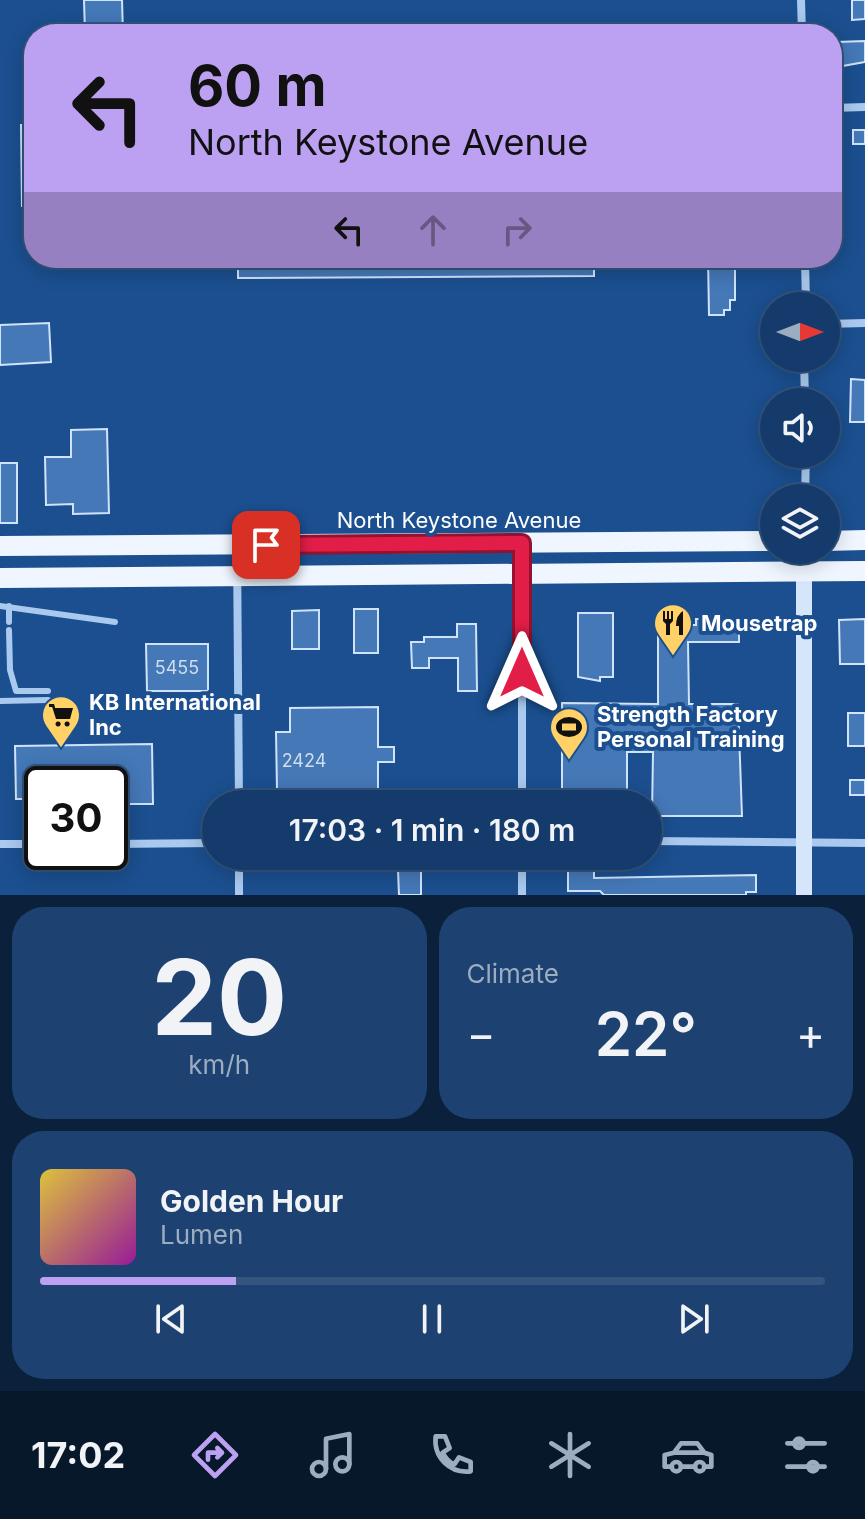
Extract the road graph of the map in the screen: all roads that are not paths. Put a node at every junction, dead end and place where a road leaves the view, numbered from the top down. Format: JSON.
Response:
{"nodes":[{"id":1,"x":801,"y":0,"type":"edge"},
{"id":2,"x":802,"y":24,"type":"edge"},
{"id":3,"x":865,"y":107,"type":"edge"},
{"id":4,"x":842,"y":108,"type":"edge"},
{"id":5,"x":805,"y":268,"type":"edge"},
{"id":6,"x":806,"y":292,"type":"edge"},
{"id":7,"x":865,"y":323,"type":"edge"},
{"id":8,"x":840,"y":324,"type":"edge"},
{"id":9,"x":865,"y":540,"type":"edge"},
{"id":10,"x":760,"y":541,"type":"edge"},
{"id":11,"x":840,"y":541,"type":"edge"},
{"id":12,"x":522,"y":543,"type":"junction"},
{"id":13,"x":237,"y":545,"type":"junction"},
{"id":14,"x":0,"y":546,"type":"edge"},
{"id":15,"x":803,"y":564,"type":"edge"},
{"id":16,"x":865,"y":571,"type":"edge"},
{"id":17,"x":802,"y":572,"type":"junction"},
{"id":18,"x":522,"y":574,"type":"junction"},
{"id":19,"x":238,"y":576,"type":"junction"},
{"id":20,"x":0,"y":578,"type":"edge"},
{"id":21,"x":0,"y":606,"type":"edge"},
{"id":22,"x":9,"y":606,"type":"junction"},
{"id":23,"x":9,"y":622,"type":"dead end"},
{"id":24,"x":115,"y":622,"type":"dead end"},
{"id":25,"x":9,"y":630,"type":"dead end"},
{"id":26,"x":48,"y":691,"type":"dead end"},
{"id":27,"x":48,"y":700,"type":"dead end"},
{"id":28,"x":0,"y":701,"type":"edge"},
{"id":29,"x":239,"y":790,"type":"edge"},
{"id":30,"x":522,"y":790,"type":"edge"},
{"id":31,"x":662,"y":841,"type":"edge"},
{"id":32,"x":804,"y":841,"type":"junction"},
{"id":33,"x":202,"y":843,"type":"edge"},
{"id":34,"x":865,"y":843,"type":"edge"},
{"id":35,"x":0,"y":844,"type":"edge"},
{"id":36,"x":24,"y":844,"type":"edge"},
{"id":37,"x":128,"y":844,"type":"edge"},
{"id":38,"x":239,"y":870,"type":"edge"},
{"id":39,"x":522,"y":870,"type":"edge"},
{"id":40,"x":239,"y":895,"type":"edge"},
{"id":41,"x":522,"y":895,"type":"edge"},
{"id":42,"x":804,"y":895,"type":"edge"}],
"edges":[{"from":1,"to":2,"type":"street"},
{"from":3,"to":4,"type":"street"},
{"from":5,"to":6,"type":"street"},
{"from":7,"to":8,"type":"street"},
{"from":9,"to":11,"type":"main road"},
{"from":10,"to":12,"type":"main road","name":"North Keystone Avenue"},
{"from":12,"to":13,"type":"main road","name":"North Keystone Avenue"},
{"from":12,"to":18,"type":"street"},
{"from":13,"to":14,"type":"main road","name":"North Keystone Avenue"},
{"from":13,"to":19,"type":"street"},
{"from":15,"to":17,"type":"street"},
{"from":16,"to":17,"type":"main road"},
{"from":17,"to":18,"type":"main road"},
{"from":17,"to":32,"type":"street"},
{"from":18,"to":19,"type":"main road"},
{"from":18,"to":30,"type":"street"},
{"from":19,"to":20,"type":"main road"},
{"from":19,"to":29,"type":"street"},
{"from":21,"to":22,"type":"lane"},
{"from":22,"to":23,"type":"lane"},
{"from":22,"to":24,"type":"lane"},
{"from":25,"to":26,"type":"lane"},
{"from":27,"to":28,"type":"lane"},
{"from":31,"to":32,"type":"street"},
{"from":32,"to":34,"type":"street"},
{"from":32,"to":42,"type":"street"},
{"from":33,"to":37,"type":"street"},
{"from":35,"to":36,"type":"street"},
{"from":38,"to":40,"type":"street"},
{"from":39,"to":41,"type":"street"}]}
